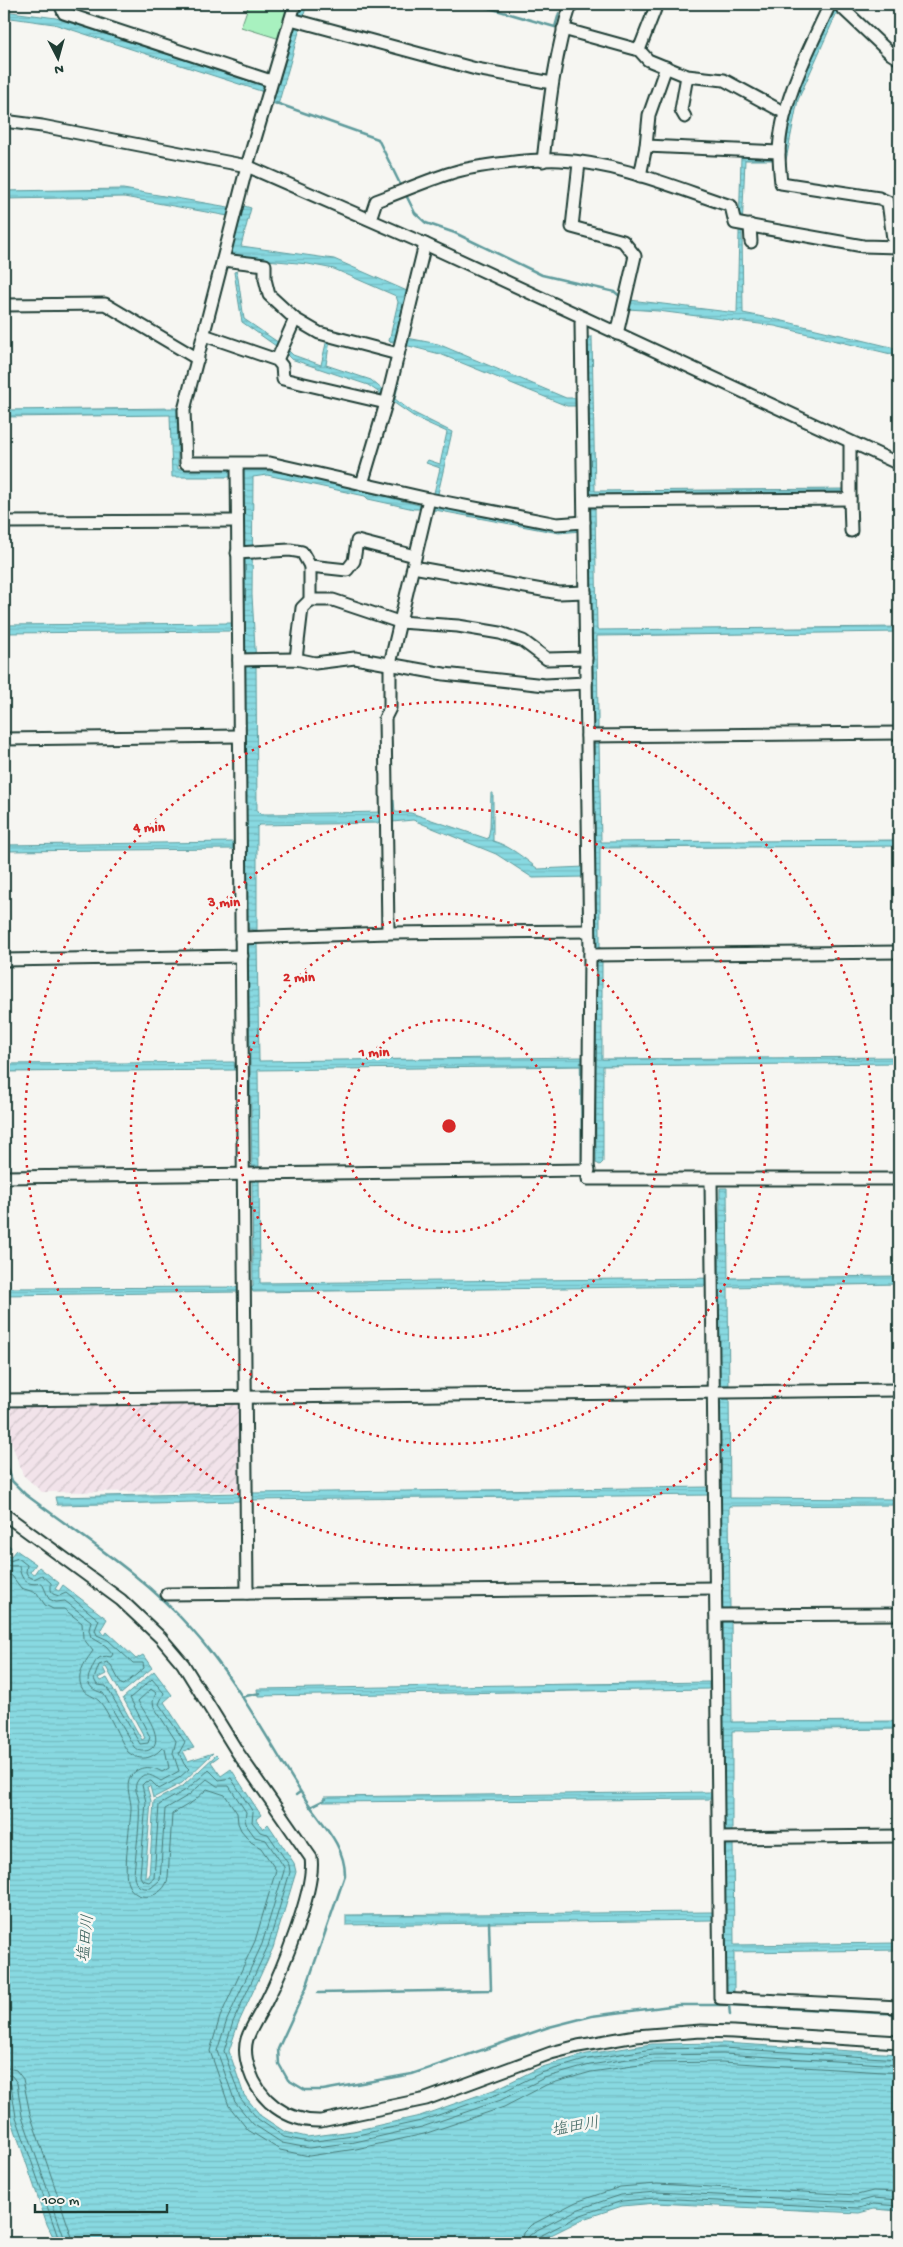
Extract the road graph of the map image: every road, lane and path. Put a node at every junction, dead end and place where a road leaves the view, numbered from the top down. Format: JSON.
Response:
{"nodes":[{"id":1,"x":62,"y":4,"type":"edge"},
{"id":2,"x":295,"y":4,"type":"edge"},
{"id":3,"x":571,"y":4,"type":"edge"},
{"id":4,"x":657,"y":4,"type":"edge"},
{"id":5,"x":838,"y":4,"type":"edge"},
{"id":6,"x":829,"y":6,"type":"edge"},
{"id":7,"x":291,"y":18,"type":"junction"},
{"id":8,"x":563,"y":29,"type":"junction"},
{"id":9,"x":639,"y":50,"type":"junction"},
{"id":10,"x":899,"y":59,"type":"edge"},
{"id":11,"x":666,"y":67,"type":"junction"},
{"id":12,"x":688,"y":76,"type":"junction"},
{"id":13,"x":552,"y":83,"type":"junction"},
{"id":14,"x":270,"y":87,"type":"junction"},
{"id":15,"x":785,"y":112,"type":"junction"},
{"id":16,"x":685,"y":117,"type":"dead end"},
{"id":17,"x":4,"y":121,"type":"edge"},
{"id":18,"x":646,"y":146,"type":"junction"},
{"id":19,"x":779,"y":157,"type":"junction"},
{"id":20,"x":543,"y":161,"type":"junction"},
{"id":21,"x":579,"y":163,"type":"junction"},
{"id":22,"x":247,"y":166,"type":"junction"},
{"id":23,"x":640,"y":176,"type":"junction"},
{"id":24,"x":370,"y":220,"type":"junction"},
{"id":25,"x":743,"y":224,"type":"junction"},
{"id":26,"x":750,"y":242,"type":"dead end"},
{"id":27,"x":425,"y":244,"type":"junction"},
{"id":28,"x":896,"y":246,"type":"edge"},
{"id":29,"x":223,"y":260,"type":"junction"},
{"id":30,"x":4,"y":305,"type":"edge"},
{"id":31,"x":584,"y":318,"type":"junction"},
{"id":32,"x":295,"y":320,"type":"junction"},
{"id":33,"x":617,"y":334,"type":"junction"},
{"id":34,"x":204,"y":335,"type":"junction"},
{"id":35,"x":400,"y":345,"type":"junction"},
{"id":36,"x":280,"y":352,"type":"junction"},
{"id":37,"x":198,"y":359,"type":"junction"},
{"id":38,"x":388,"y":399,"type":"junction"},
{"id":39,"x":850,"y":442,"type":"junction"},
{"id":40,"x":899,"y":464,"type":"edge"},
{"id":41,"x":237,"y":471,"type":"junction"},
{"id":42,"x":362,"y":484,"type":"junction"},
{"id":43,"x":850,"y":498,"type":"junction"},
{"id":44,"x":584,"y":502,"type":"junction"},
{"id":45,"x":428,"y":505,"type":"junction"},
{"id":46,"x":237,"y":521,"type":"junction"},
{"id":47,"x":4,"y":522,"type":"edge"},
{"id":48,"x":584,"y":522,"type":"junction"},
{"id":49,"x":851,"y":531,"type":"dead end"},
{"id":50,"x":237,"y":553,"type":"junction"},
{"id":51,"x":414,"y":561,"type":"junction"},
{"id":52,"x":310,"y":566,"type":"junction"},
{"id":53,"x":585,"y":592,"type":"junction"},
{"id":54,"x":310,"y":600,"type":"junction"},
{"id":55,"x":399,"y":622,"type":"junction"},
{"id":56,"x":586,"y":658,"type":"junction"},
{"id":57,"x":296,"y":659,"type":"junction"},
{"id":58,"x":242,"y":660,"type":"junction"},
{"id":59,"x":390,"y":664,"type":"junction"},
{"id":60,"x":586,"y":683,"type":"junction"},
{"id":61,"x":899,"y":733,"type":"edge"},
{"id":62,"x":239,"y":736,"type":"junction"},
{"id":63,"x":587,"y":736,"type":"junction"},
{"id":64,"x":4,"y":738,"type":"edge"},
{"id":65,"x":590,"y":931,"type":"junction"},
{"id":66,"x":388,"y":933,"type":"junction"},
{"id":67,"x":248,"y":937,"type":"junction"},
{"id":68,"x":899,"y":952,"type":"edge"},
{"id":69,"x":590,"y":955,"type":"junction"},
{"id":70,"x":242,"y":956,"type":"junction"},
{"id":71,"x":4,"y":960,"type":"edge"},
{"id":72,"x":589,"y":1170,"type":"junction"},
{"id":73,"x":252,"y":1174,"type":"junction"},
{"id":74,"x":4,"y":1177,"type":"edge"},
{"id":75,"x":899,"y":1178,"type":"edge"},
{"id":76,"x":711,"y":1180,"type":"junction"},
{"id":77,"x":899,"y":1390,"type":"edge"},
{"id":78,"x":721,"y":1392,"type":"junction"},
{"id":79,"x":246,"y":1398,"type":"junction"},
{"id":80,"x":4,"y":1400,"type":"edge"},
{"id":81,"x":4,"y":1514,"type":"edge"},
{"id":82,"x":716,"y":1588,"type":"junction"},
{"id":83,"x":247,"y":1592,"type":"junction"},
{"id":84,"x":167,"y":1594,"type":"dead end"},
{"id":85,"x":899,"y":1614,"type":"edge"},
{"id":86,"x":723,"y":1615,"type":"junction"},
{"id":87,"x":899,"y":1836,"type":"edge"},
{"id":88,"x":725,"y":1838,"type":"junction"},
{"id":89,"x":899,"y":2007,"type":"edge"},
{"id":90,"x":899,"y":2042,"type":"edge"}],
"edges":[{"from":1,"to":14,"type":"street"},
{"from":2,"to":7,"type":"street"},
{"from":3,"to":8,"type":"street"},
{"from":4,"to":9,"type":"street"},
{"from":5,"to":10,"type":"street"},
{"from":6,"to":15,"type":"street"},
{"from":7,"to":13,"type":"street"},
{"from":7,"to":14,"type":"street"},
{"from":8,"to":9,"type":"street"},
{"from":8,"to":13,"type":"street"},
{"from":9,"to":11,"type":"street"},
{"from":11,"to":12,"type":"street"},
{"from":11,"to":18,"type":"street"},
{"from":12,"to":15,"type":"street"},
{"from":12,"to":16,"type":"street"},
{"from":13,"to":20,"type":"street"},
{"from":14,"to":22,"type":"street"},
{"from":15,"to":19,"type":"street"},
{"from":17,"to":22,"type":"street"},
{"from":18,"to":19,"type":"street"},
{"from":18,"to":23,"type":"street"},
{"from":19,"to":28,"type":"street"},
{"from":20,"to":21,"type":"street"},
{"from":20,"to":24,"type":"street"},
{"from":21,"to":23,"type":"street"},
{"from":21,"to":33,"type":"street"},
{"from":22,"to":24,"type":"street"},
{"from":22,"to":29,"type":"street"},
{"from":23,"to":25,"type":"street"},
{"from":24,"to":27,"type":"street"},
{"from":25,"to":26,"type":"street"},
{"from":25,"to":28,"type":"street"},
{"from":27,"to":31,"type":"street"},
{"from":27,"to":35,"type":"street"},
{"from":29,"to":32,"type":"street"},
{"from":29,"to":34,"type":"street"},
{"from":30,"to":37,"type":"street"},
{"from":31,"to":33,"type":"street"},
{"from":31,"to":44,"type":"street"},
{"from":32,"to":35,"type":"street"},
{"from":32,"to":36,"type":"street"},
{"from":33,"to":39,"type":"street"},
{"from":34,"to":36,"type":"street"},
{"from":34,"to":37,"type":"street"},
{"from":35,"to":38,"type":"street"},
{"from":36,"to":38,"type":"street"},
{"from":37,"to":41,"type":"street"},
{"from":38,"to":42,"type":"street"},
{"from":39,"to":40,"type":"street"},
{"from":39,"to":43,"type":"street"},
{"from":41,"to":42,"type":"street"},
{"from":41,"to":46,"type":"street"},
{"from":42,"to":45,"type":"street"},
{"from":43,"to":44,"type":"street"},
{"from":43,"to":49,"type":"street"},
{"from":44,"to":48,"type":"street"},
{"from":45,"to":48,"type":"street"},
{"from":45,"to":51,"type":"street"},
{"from":46,"to":47,"type":"street"},
{"from":46,"to":50,"type":"street"},
{"from":48,"to":53,"type":"street"},
{"from":50,"to":52,"type":"street"},
{"from":50,"to":58,"type":"street"},
{"from":51,"to":52,"type":"street"},
{"from":51,"to":53,"type":"street"},
{"from":51,"to":55,"type":"street"},
{"from":52,"to":54,"type":"street"},
{"from":53,"to":56,"type":"street"},
{"from":54,"to":55,"type":"street"},
{"from":54,"to":57,"type":"street"},
{"from":55,"to":56,"type":"street"},
{"from":55,"to":59,"type":"street"},
{"from":56,"to":60,"type":"street"},
{"from":57,"to":58,"type":"street"},
{"from":57,"to":59,"type":"street"},
{"from":58,"to":62,"type":"street"},
{"from":59,"to":60,"type":"street"},
{"from":59,"to":66,"type":"street"},
{"from":60,"to":63,"type":"street"},
{"from":61,"to":63,"type":"street"},
{"from":62,"to":64,"type":"street"},
{"from":62,"to":67,"type":"street"},
{"from":63,"to":65,"type":"street"},
{"from":65,"to":66,"type":"street"},
{"from":65,"to":69,"type":"street"},
{"from":66,"to":67,"type":"street"},
{"from":67,"to":70,"type":"street"},
{"from":68,"to":69,"type":"street"},
{"from":69,"to":72,"type":"street"},
{"from":70,"to":71,"type":"street"},
{"from":70,"to":73,"type":"street"},
{"from":72,"to":73,"type":"street"},
{"from":72,"to":76,"type":"street"},
{"from":73,"to":74,"type":"street"},
{"from":73,"to":79,"type":"street"},
{"from":75,"to":76,"type":"street"},
{"from":76,"to":78,"type":"street"},
{"from":77,"to":78,"type":"street"},
{"from":78,"to":79,"type":"street"},
{"from":78,"to":82,"type":"street"},
{"from":79,"to":80,"type":"street"},
{"from":79,"to":83,"type":"street"},
{"from":81,"to":90,"type":"street"},
{"from":82,"to":83,"type":"street"},
{"from":82,"to":86,"type":"street"},
{"from":83,"to":84,"type":"street"},
{"from":85,"to":86,"type":"street"},
{"from":86,"to":88,"type":"street"},
{"from":87,"to":88,"type":"street"},
{"from":88,"to":89,"type":"street"}]}
